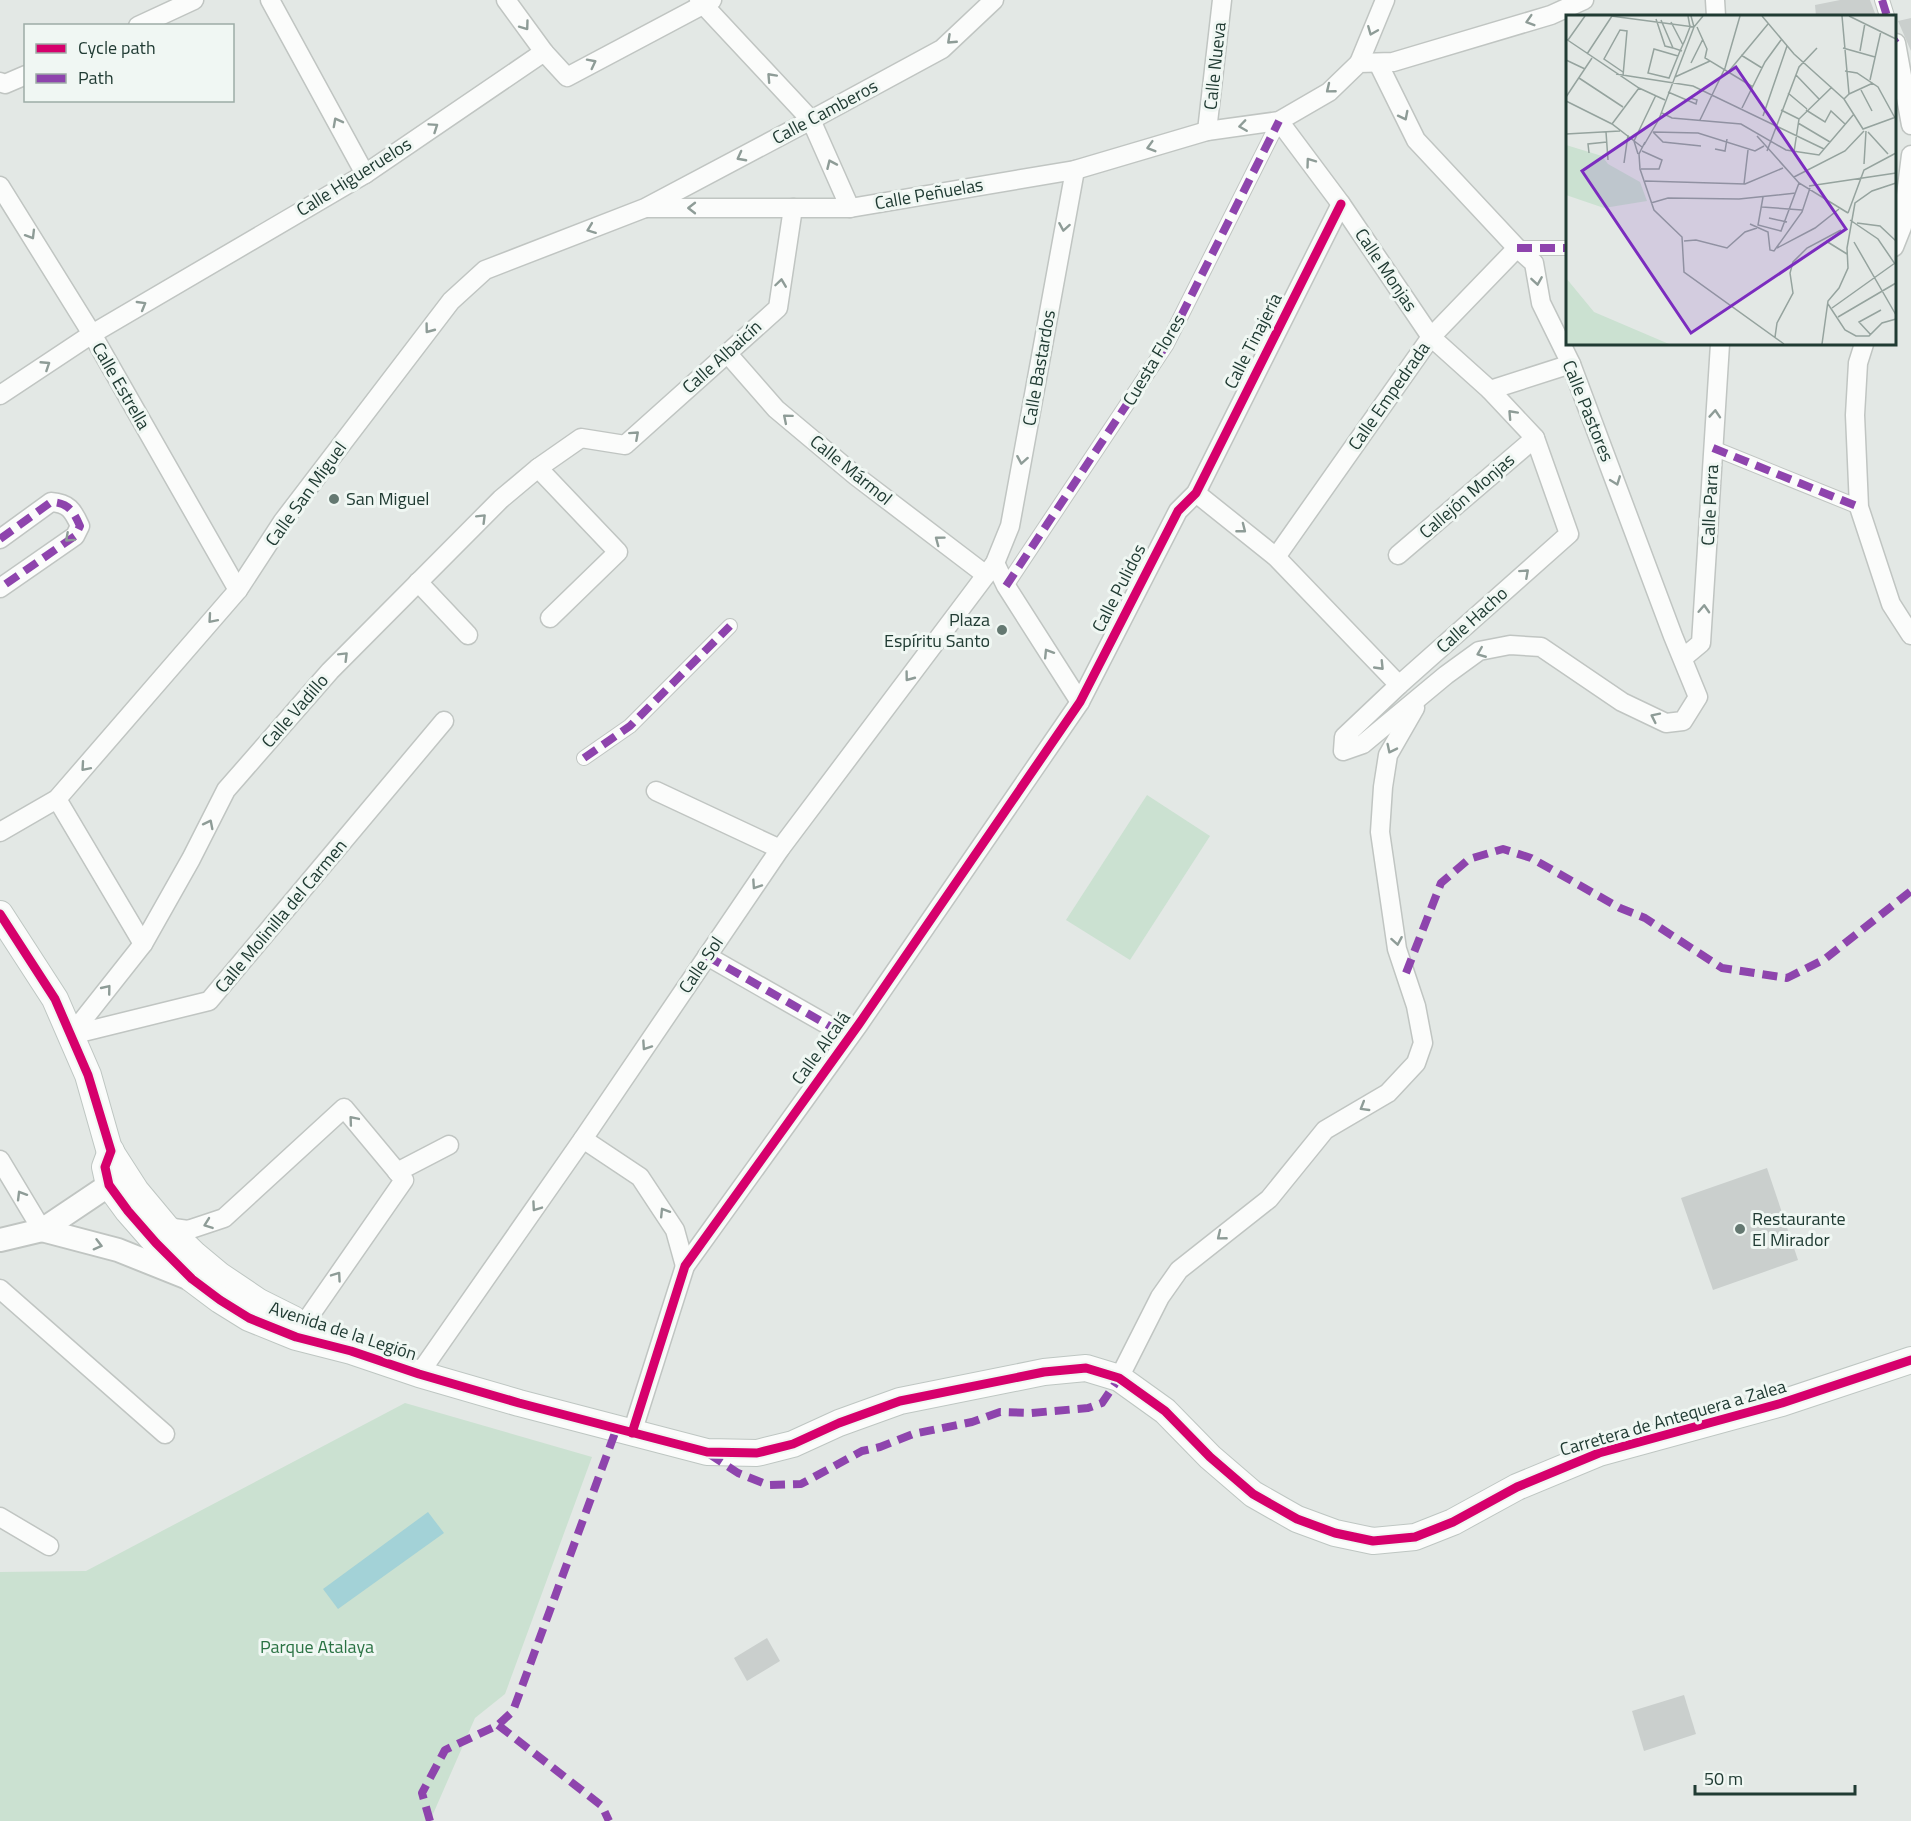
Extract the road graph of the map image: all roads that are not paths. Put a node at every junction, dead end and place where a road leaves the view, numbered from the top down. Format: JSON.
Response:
{"nodes":[{"id":1,"x":194,"y":0,"type":"edge"},
{"id":2,"x":270,"y":0,"type":"edge"},
{"id":3,"x":506,"y":0,"type":"edge"},
{"id":4,"x":994,"y":0,"type":"edge"},
{"id":5,"x":1222,"y":0,"type":"edge"},
{"id":6,"x":1385,"y":0,"type":"edge"},
{"id":7,"x":1584,"y":0,"type":"edge"},
{"id":8,"x":1715,"y":0,"type":"edge"},
{"id":9,"x":1882,"y":0,"type":"edge"},
{"id":10,"x":705,"y":2,"type":"edge"},
{"id":11,"x":1716,"y":15,"type":"edge"},
{"id":12,"x":1887,"y":15,"type":"edge"},
{"id":13,"x":142,"y":24,"type":"edge"},
{"id":14,"x":1896,"y":46,"type":"edge"},
{"id":15,"x":544,"y":52,"type":"junction"},
{"id":16,"x":1359,"y":63,"type":"junction"},
{"id":17,"x":1378,"y":63,"type":"junction"},
{"id":18,"x":24,"y":76,"type":"edge"},
{"id":19,"x":0,"y":82,"type":"edge"},
{"id":20,"x":811,"y":120,"type":"junction"},
{"id":21,"x":1279,"y":121,"type":"junction"},
{"id":22,"x":1911,"y":125,"type":"edge"},
{"id":23,"x":1207,"y":131,"type":"junction"},
{"id":24,"x":1911,"y":155,"type":"edge"},
{"id":25,"x":1075,"y":170,"type":"junction"},
{"id":26,"x":364,"y":174,"type":"junction"},
{"id":27,"x":0,"y":186,"type":"edge"},
{"id":28,"x":1341,"y":204,"type":"junction"},
{"id":29,"x":850,"y":207,"type":"junction"},
{"id":30,"x":645,"y":208,"type":"junction"},
{"id":31,"x":793,"y":208,"type":"junction"},
{"id":32,"x":1907,"y":227,"type":"edge"},
{"id":33,"x":1896,"y":244,"type":"edge"},
{"id":34,"x":1517,"y":248,"type":"junction"},
{"id":35,"x":1566,"y":248,"type":"edge"},
{"id":36,"x":92,"y":334,"type":"junction"},
{"id":37,"x":1431,"y":336,"type":"junction"},
{"id":38,"x":1720,"y":345,"type":"edge"},
{"id":39,"x":1864,"y":345,"type":"edge"},
{"id":40,"x":727,"y":353,"type":"junction"},
{"id":41,"x":1571,"y":364,"type":"junction"},
{"id":42,"x":1490,"y":390,"type":"junction"},
{"id":43,"x":0,"y":395,"type":"edge"},
{"id":44,"x":581,"y":438,"type":"joint"},
{"id":45,"x":1535,"y":438,"type":"junction"},
{"id":46,"x":1713,"y":448,"type":"junction"},
{"id":47,"x":538,"y":468,"type":"junction"},
{"id":48,"x":1196,"y":493,"type":"junction"},
{"id":49,"x":1859,"y":507,"type":"junction"},
{"id":50,"x":0,"y":539,"type":"edge"},
{"id":51,"x":1398,"y":555,"type":"dead end"},
{"id":52,"x":1276,"y":557,"type":"junction"},
{"id":53,"x":990,"y":569,"type":"junction"},
{"id":54,"x":418,"y":582,"type":"junction"},
{"id":55,"x":1006,"y":586,"type":"junction"},
{"id":56,"x":0,"y":588,"type":"edge"},
{"id":57,"x":238,"y":590,"type":"junction"},
{"id":58,"x":550,"y":618,"type":"dead end"},
{"id":59,"x":730,"y":626,"type":"dead end"},
{"id":60,"x":468,"y":635,"type":"dead end"},
{"id":61,"x":1911,"y":635,"type":"edge"},
{"id":62,"x":1683,"y":658,"type":"junction"},
{"id":63,"x":1398,"y":685,"type":"junction"},
{"id":64,"x":1420,"y":698,"type":"junction"},
{"id":65,"x":1080,"y":702,"type":"junction"},
{"id":66,"x":444,"y":721,"type":"dead end"},
{"id":67,"x":584,"y":758,"type":"dead end"},
{"id":68,"x":656,"y":791,"type":"dead end"},
{"id":69,"x":57,"y":799,"type":"junction"},
{"id":70,"x":0,"y":832,"type":"edge"},
{"id":71,"x":780,"y":849,"type":"junction"},
{"id":72,"x":0,"y":914,"type":"edge"},
{"id":73,"x":143,"y":944,"type":"junction"},
{"id":74,"x":707,"y":956,"type":"junction"},
{"id":75,"x":71,"y":1035,"type":"junction"},
{"id":76,"x":849,"y":1037,"type":"junction"},
{"id":77,"x":583,"y":1138,"type":"junction"},
{"id":78,"x":449,"y":1145,"type":"dead end"},
{"id":79,"x":111,"y":1151,"type":"junction"},
{"id":80,"x":0,"y":1160,"type":"edge"},
{"id":81,"x":397,"y":1172,"type":"junction"},
{"id":82,"x":109,"y":1185,"type":"junction"},
{"id":83,"x":162,"y":1223,"type":"junction"},
{"id":84,"x":42,"y":1230,"type":"junction"},
{"id":85,"x":0,"y":1240,"type":"edge"},
{"id":86,"x":686,"y":1266,"type":"junction"},
{"id":87,"x":192,"y":1279,"type":"junction"},
{"id":88,"x":0,"y":1289,"type":"edge"},
{"id":89,"x":304,"y":1324,"type":"junction"},
{"id":90,"x":351,"y":1351,"type":"junction"},
{"id":91,"x":1911,"y":1360,"type":"edge"},
{"id":92,"x":419,"y":1374,"type":"junction"},
{"id":93,"x":1119,"y":1377,"type":"junction"},
{"id":94,"x":900,"y":1401,"type":"joint"},
{"id":95,"x":632,"y":1433,"type":"junction"},
{"id":96,"x":165,"y":1434,"type":"dead end"},
{"id":97,"x":0,"y":1517,"type":"edge"},
{"id":98,"x":49,"y":1546,"type":"dead end"}],
"edges":[{"from":1,"to":13,"type":"street"},
{"from":26,"to":2,"type":"street","one_way":true},
{"from":3,"to":15,"type":"street","one_way":true},
{"from":4,"to":20,"type":"street","name":"Calle Camberos","one_way":true},
{"from":5,"to":23,"type":"street","name":"Calle Nueva"},
{"from":6,"to":16,"type":"street","one_way":true},
{"from":7,"to":17,"type":"street","one_way":true},
{"from":8,"to":11,"type":"street"},
{"from":9,"to":12,"type":"street"},
{"from":15,"to":10,"type":"street","one_way":true},
{"from":20,"to":10,"type":"street","one_way":true},
{"from":14,"to":22,"type":"street"},
{"from":26,"to":15,"type":"street","name":"Calle Higueruelos","one_way":true},
{"from":16,"to":17,"type":"street"},
{"from":16,"to":21,"type":"street","one_way":true},
{"from":17,"to":34,"type":"street","name":"Calle Pastores","one_way":true},
{"from":18,"to":19,"type":"street"},
{"from":29,"to":20,"type":"street","one_way":true},
{"from":20,"to":30,"type":"street","name":"Calle Camberos","one_way":true},
{"from":21,"to":23,"type":"street","name":"Calle Peñuelas","one_way":true},
{"from":28,"to":21,"type":"street","name":"Calle Monjas","one_way":true},
{"from":21,"to":55,"type":"street","name":"Cuesta Flores"},
{"from":23,"to":25,"type":"street","name":"Calle Peñuelas","one_way":true},
{"from":24,"to":32,"type":"street"},
{"from":25,"to":29,"type":"street","name":"Calle Peñuelas"},
{"from":25,"to":53,"type":"street","name":"Calle Bastardos","one_way":true},
{"from":36,"to":26,"type":"street","name":"Calle Higueruelos","one_way":true},
{"from":27,"to":36,"type":"street","name":"Calle Estrella","one_way":true},
{"from":28,"to":37,"type":"street","name":"Calle Monjas"},
{"from":28,"to":48,"type":"street","name":"Calle Tinajería"},
{"from":29,"to":31,"type":"street","name":"Calle Peñuelas"},
{"from":31,"to":30,"type":"street","name":"Calle Peñuelas","one_way":true},
{"from":30,"to":57,"type":"street","name":"Calle San Miguel","one_way":true},
{"from":40,"to":31,"type":"street","name":"Calle Albaicín","one_way":true},
{"from":32,"to":33,"type":"street"},
{"from":34,"to":35,"type":"street"},
{"from":34,"to":37,"type":"street","name":"Calle Empedrada"},
{"from":34,"to":41,"type":"street","name":"Calle Pastores","one_way":true},
{"from":43,"to":36,"type":"street","name":"Calle Higueruelos","one_way":true},
{"from":36,"to":57,"type":"street","name":"Calle Estrella"},
{"from":37,"to":42,"type":"street","name":"Calle Hacho"},
{"from":37,"to":52,"type":"street","name":"Calle Empedrada"},
{"from":46,"to":38,"type":"street","name":"Calle Parra","one_way":true},
{"from":39,"to":49,"type":"street"},
{"from":44,"to":40,"type":"street","name":"Calle Albaicín","one_way":true},
{"from":53,"to":40,"type":"street","name":"Calle Mármol","one_way":true},
{"from":41,"to":42,"type":"street"},
{"from":41,"to":62,"type":"street","name":"Calle Pastores","one_way":true},
{"from":45,"to":42,"type":"street","name":"Calle Hacho","one_way":true},
{"from":44,"to":47,"type":"street","name":"Calle Vadillo"},
{"from":45,"to":51,"type":"street","name":"Callejón Monjas"},
{"from":63,"to":45,"type":"street","name":"Calle Hacho","one_way":true},
{"from":46,"to":49,"type":"street"},
{"from":62,"to":46,"type":"street","name":"Calle Parra","one_way":true},
{"from":54,"to":47,"type":"street","name":"Calle Vadillo","one_way":true},
{"from":47,"to":58,"type":"street"},
{"from":48,"to":52,"type":"street","one_way":true},
{"from":48,"to":65,"type":"street","name":"Calle Pulidos"},
{"from":49,"to":61,"type":"street"},
{"from":50,"to":56,"type":"street","one_way":true},
{"from":52,"to":63,"type":"street","one_way":true},
{"from":53,"to":55,"type":"street"},
{"from":53,"to":71,"type":"street","name":"Calle Sol","one_way":true},
{"from":54,"to":60,"type":"street"},
{"from":73,"to":54,"type":"street","name":"Calle Vadillo","one_way":true},
{"from":65,"to":55,"type":"street","one_way":true},
{"from":57,"to":69,"type":"street","name":"Calle San Miguel","one_way":true},
{"from":59,"to":67,"type":"street"},
{"from":62,"to":64,"type":"street","name":"Calle Pastores","one_way":true},
{"from":63,"to":64,"type":"street"},
{"from":64,"to":93,"type":"street","one_way":true},
{"from":65,"to":76,"type":"street","name":"Calle Alcalá"},
{"from":66,"to":75,"type":"street","name":"Calle Molinilla del Carmen"},
{"from":68,"to":71,"type":"street"},
{"from":69,"to":70,"type":"street","name":"Calle San Miguel"},
{"from":69,"to":73,"type":"street"},
{"from":71,"to":74,"type":"street","name":"Calle Sol","one_way":true},
{"from":72,"to":75,"type":"main road","name":"Avenida de la Legión"},
{"from":75,"to":73,"type":"street","name":"Calle Vadillo","one_way":true},
{"from":74,"to":76,"type":"street"},
{"from":74,"to":77,"type":"street","name":"Calle Sol","one_way":true},
{"from":75,"to":79,"type":"main road","name":"Avenida de la Legión"},
{"from":76,"to":86,"type":"street","name":"Calle Alcalá"},
{"from":86,"to":77,"type":"street","one_way":true},
{"from":77,"to":92,"type":"street","name":"Calle Sol","one_way":true},
{"from":78,"to":81,"type":"street"},
{"from":79,"to":82,"type":"main road","name":"Avenida de la Legión"},
{"from":79,"to":83,"type":"main road","name":"Avenida de la Legión"},
{"from":84,"to":80,"type":"street","one_way":true},
{"from":81,"to":83,"type":"street","one_way":true},
{"from":89,"to":81,"type":"street","one_way":true},
{"from":82,"to":83,"type":"street","name":"Avenida de la Legión"},
{"from":82,"to":84,"type":"street"},
{"from":82,"to":87,"type":"main road","name":"Avenida de la Legión"},
{"from":83,"to":89,"type":"main road","name":"Avenida de la Legión"},
{"from":84,"to":85,"type":"street"},
{"from":84,"to":87,"type":"street","one_way":true},
{"from":86,"to":95,"type":"street","name":"Calle Alcalá"},
{"from":87,"to":90,"type":"main road","name":"Avenida de la Legión"},
{"from":88,"to":96,"type":"street"},
{"from":89,"to":90,"type":"main road","name":"Avenida de la Legión"},
{"from":90,"to":92,"type":"main road","name":"Avenida de la Legión"},
{"from":91,"to":93,"type":"main road","name":"Carretera de Antequera a Zalea"},
{"from":92,"to":95,"type":"main road","name":"Avenida de la Legión"},
{"from":93,"to":94,"type":"main road","name":"Carretera de Antequera a Zalea"},
{"from":94,"to":95,"type":"main road","name":"Avenida de la Legión"},
{"from":97,"to":98,"type":"street"}]}
